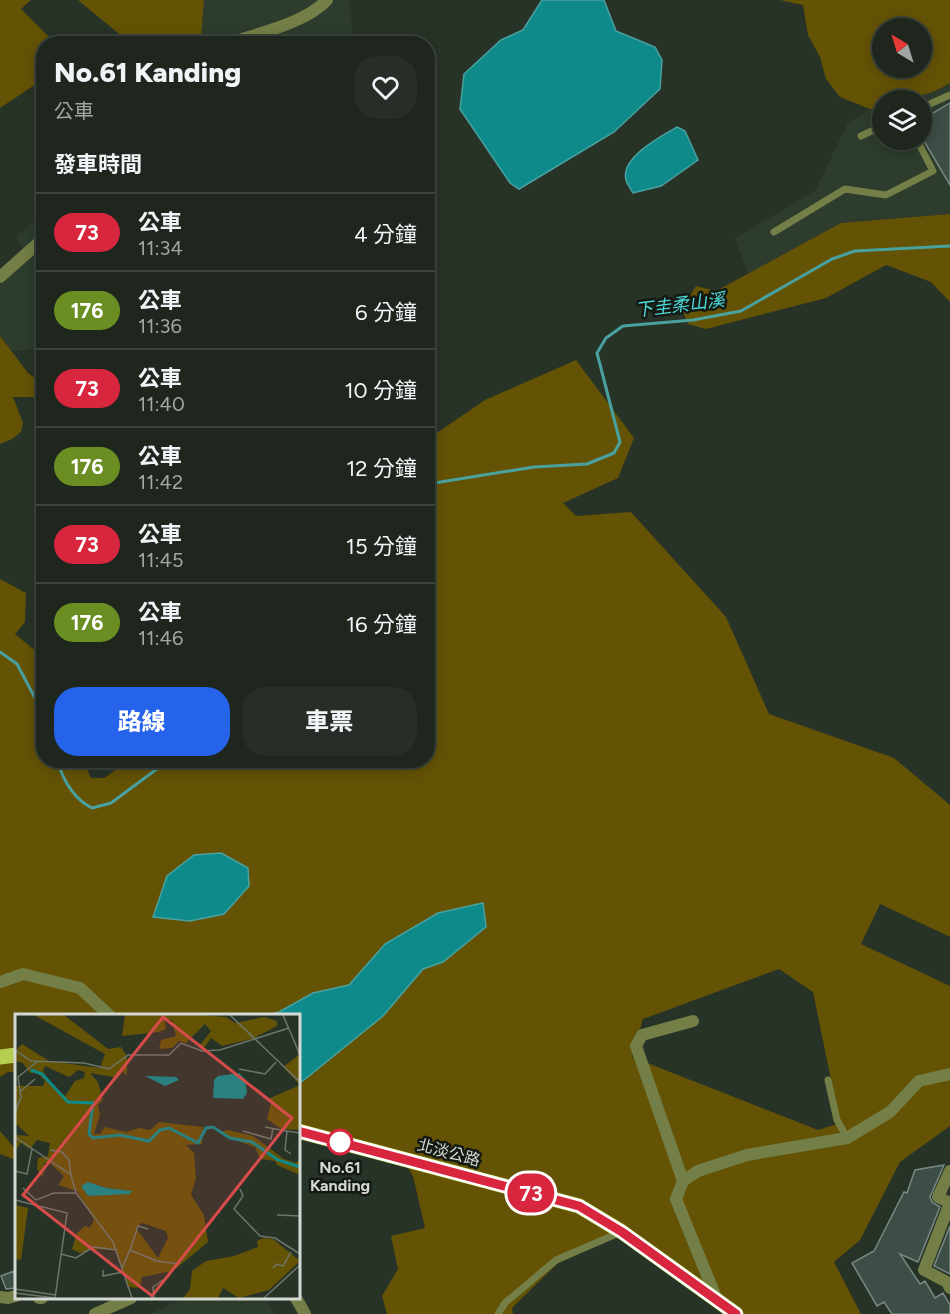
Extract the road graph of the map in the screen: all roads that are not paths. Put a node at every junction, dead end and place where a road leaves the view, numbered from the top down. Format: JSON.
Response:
{"nodes":[{"id":1,"x":327,"y":0,"type":"edge"},
{"id":2,"x":249,"y":36,"type":"edge"},
{"id":3,"x":950,"y":94,"type":"edge"},
{"id":4,"x":932,"y":103,"type":"edge"},
{"id":5,"x":872,"y":131,"type":"edge"},
{"id":6,"x":861,"y":136,"type":"dead end"},
{"id":7,"x":922,"y":150,"type":"edge"},
{"id":8,"x":774,"y":232,"type":"dead end"},
{"id":9,"x":36,"y":245,"type":"edge"},
{"id":10,"x":0,"y":277,"type":"edge"},
{"id":11,"x":0,"y":981,"type":"edge"},
{"id":12,"x":108,"y":1014,"type":"edge"},
{"id":13,"x":693,"y":1021,"type":"dead end"},
{"id":14,"x":15,"y":1055,"type":"edge"},
{"id":15,"x":0,"y":1057,"type":"edge"},
{"id":16,"x":950,"y":1074,"type":"edge"},
{"id":17,"x":828,"y":1080,"type":"dead end"},
{"id":18,"x":300,"y":1132,"type":"edge"},
{"id":19,"x":847,"y":1138,"type":"junction"},
{"id":20,"x":950,"y":1171,"type":"edge"},
{"id":21,"x":683,"y":1181,"type":"junction"},
{"id":22,"x":950,"y":1203,"type":"edge"},
{"id":23,"x":622,"y":1232,"type":"junction"},
{"id":24,"x":950,"y":1288,"type":"edge"},
{"id":25,"x":15,"y":1296,"type":"edge"},
{"id":26,"x":0,"y":1297,"type":"edge"},
{"id":27,"x":129,"y":1299,"type":"edge"},
{"id":28,"x":297,"y":1299,"type":"edge"},
{"id":29,"x":717,"y":1300,"type":"junction"},
{"id":30,"x":731,"y":1313,"type":"edge"},
{"id":31,"x":95,"y":1314,"type":"edge"},
{"id":32,"x":305,"y":1314,"type":"edge"},
{"id":33,"x":498,"y":1314,"type":"edge"}],
"edges":[{"from":1,"to":2,"type":"street"},
{"from":3,"to":4,"type":"lane"},
{"from":5,"to":6,"type":"lane"},
{"from":7,"to":8,"type":"lane"},
{"from":9,"to":10,"type":"street"},
{"from":11,"to":12,"type":"street"},
{"from":13,"to":21,"type":"street"},
{"from":14,"to":15,"type":"main road"},
{"from":16,"to":19,"type":"street"},
{"from":17,"to":19,"type":"lane"},
{"from":18,"to":23,"type":"main road","name":"北淡公路"},
{"from":19,"to":21,"type":"street"},
{"from":20,"to":22,"type":"street"},
{"from":21,"to":29,"type":"street"},
{"from":22,"to":24,"type":"street"},
{"from":23,"to":29,"type":"main road","name":"北淡公路"},
{"from":23,"to":33,"type":"lane"},
{"from":25,"to":26,"type":"street"},
{"from":27,"to":31,"type":"street"},
{"from":28,"to":32,"type":"street"},
{"from":29,"to":30,"type":"main road","name":"北淡公路"}]}
